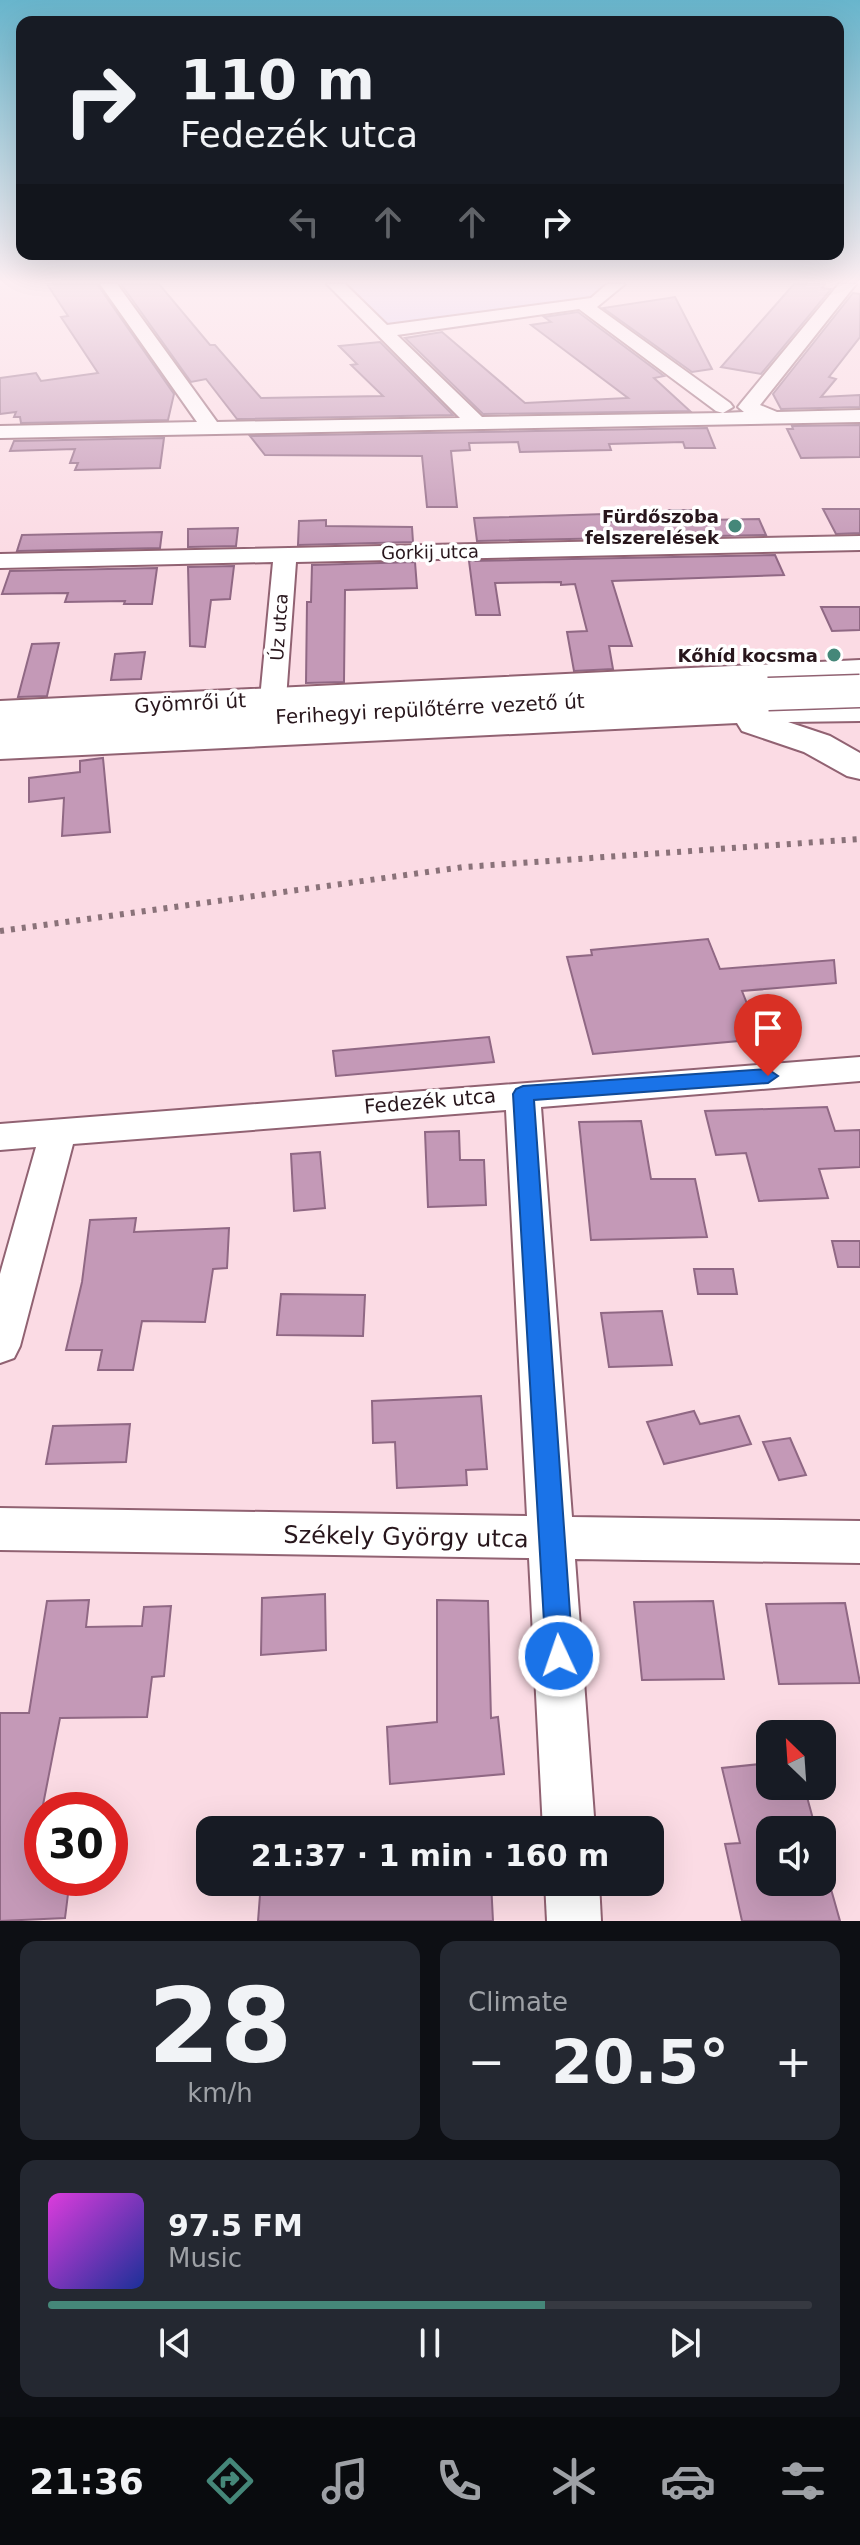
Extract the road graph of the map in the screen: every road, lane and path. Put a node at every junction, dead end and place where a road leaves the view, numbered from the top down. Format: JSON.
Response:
{"nodes":[{"id":1,"x":172,"y":374,"type":"edge"},
{"id":2,"x":428,"y":374,"type":"edge"},
{"id":3,"x":675,"y":374,"type":"edge"},
{"id":4,"x":775,"y":374,"type":"edge"},
{"id":5,"x":723,"y":407,"type":"junction"},
{"id":6,"x":748,"y":407,"type":"junction"},
{"id":7,"x":860,"y":416,"type":"edge"},
{"id":8,"x":705,"y":418,"type":"junction"},
{"id":9,"x":774,"y":418,"type":"junction"},
{"id":10,"x":477,"y":423,"type":"junction"},
{"id":11,"x":212,"y":429,"type":"junction"},
{"id":12,"x":0,"y":432,"type":"edge"},
{"id":13,"x":860,"y":543,"type":"edge"},
{"id":14,"x":285,"y":555,"type":"junction"},
{"id":15,"x":0,"y":561,"type":"edge"},
{"id":16,"x":860,"y":670,"type":"edge"},
{"id":17,"x":770,"y":685,"type":"junction"},
{"id":18,"x":860,"y":691,"type":"edge"},
{"id":19,"x":273,"y":699,"type":"junction"},
{"id":20,"x":860,"y":710,"type":"edge"},
{"id":21,"x":0,"y":712,"type":"edge"},
{"id":22,"x":722,"y":712,"type":"junction"},
{"id":23,"x":0,"y":730,"type":"edge"},
{"id":24,"x":0,"y":748,"type":"edge"},
{"id":25,"x":860,"y":768,"type":"edge"},
{"id":26,"x":860,"y":1069,"type":"edge"},
{"id":27,"x":523,"y":1094,"type":"junction"},
{"id":28,"x":59,"y":1131,"type":"junction"},
{"id":29,"x":0,"y":1137,"type":"edge"},
{"id":30,"x":0,"y":1346,"type":"edge"},
{"id":31,"x":0,"y":1529,"type":"edge"},
{"id":32,"x":553,"y":1539,"type":"junction"},
{"id":33,"x":860,"y":1542,"type":"edge"},
{"id":34,"x":568,"y":1816,"type":"edge"},
{"id":35,"x":573,"y":1896,"type":"edge"},
{"id":36,"x":574,"y":1921,"type":"edge"}],
"edges":[{"from":1,"to":11,"type":"street"},
{"from":2,"to":10,"type":"street"},
{"from":3,"to":5,"type":"street"},
{"from":4,"to":6,"type":"street"},
{"from":5,"to":6,"type":"street"},
{"from":5,"to":8,"type":"street"},
{"from":6,"to":9,"type":"street"},
{"from":7,"to":9,"type":"street"},
{"from":8,"to":9,"type":"street"},
{"from":8,"to":10,"type":"street"},
{"from":10,"to":11,"type":"street"},
{"from":11,"to":12,"type":"street"},
{"from":13,"to":14,"type":"street","name":"Gorkij utca"},
{"from":14,"to":15,"type":"street","name":"Gorkij utca"},
{"from":14,"to":19,"type":"street","name":"Úz utca"},
{"from":16,"to":17,"type":"street","name":"Gyömrői út"},
{"from":17,"to":18,"type":"street","name":"Ferihegyi repülőtérre vezető út","bridge":true},
{"from":17,"to":19,"type":"street","name":"Gyömrői út"},
{"from":17,"to":22,"type":"street"},
{"from":17,"to":23,"type":"street","name":"Ferihegyi repülőtérre vezető út"},
{"from":19,"to":21,"type":"street","name":"Gyömrői út"},
{"from":20,"to":22,"type":"street","name":"Gyömrői út"},
{"from":22,"to":24,"type":"street","name":"Gyömrői út"},
{"from":22,"to":25,"type":"street","name":"Gyömrői út"},
{"from":26,"to":27,"type":"street","name":"Fedezék utca"},
{"from":27,"to":28,"type":"street","name":"Fedezék utca"},
{"from":27,"to":32,"type":"street"},
{"from":28,"to":29,"type":"street","name":"Fedezék utca"},
{"from":28,"to":30,"type":"street"},
{"from":31,"to":32,"type":"street","name":"Székely György utca"},
{"from":32,"to":33,"type":"street","name":"Székely György utca"},
{"from":32,"to":34,"type":"street"},
{"from":35,"to":36,"type":"street"}]}
